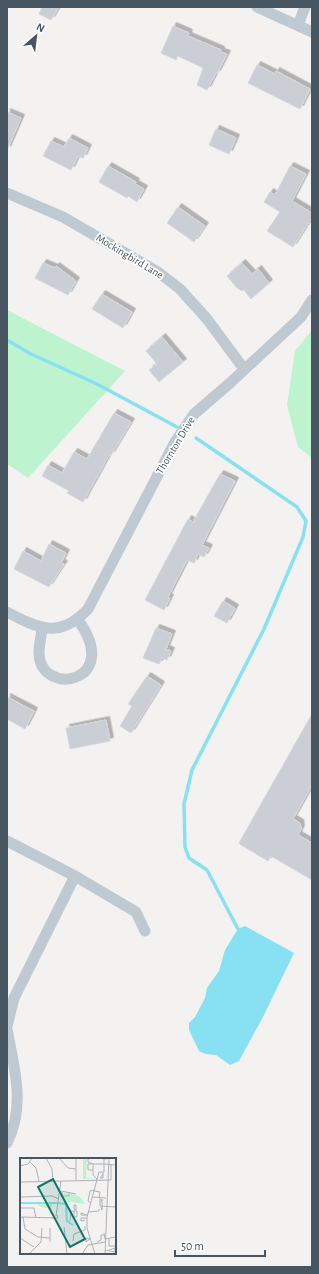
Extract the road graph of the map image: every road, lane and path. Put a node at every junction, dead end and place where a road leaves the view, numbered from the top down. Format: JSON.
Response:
{"nodes":[{"id":1,"x":257,"y":7,"type":"edge"},
{"id":2,"x":306,"y":7,"type":"edge"},
{"id":3,"x":298,"y":24,"type":"junction"},
{"id":4,"x":312,"y":32,"type":"edge"},
{"id":5,"x":7,"y":193,"type":"edge"},
{"id":6,"x":312,"y":300,"type":"edge"},
{"id":7,"x":244,"y":369,"type":"junction"},
{"id":8,"x":7,"y":612,"type":"edge"},
{"id":9,"x":78,"y":620,"type":"junction"},
{"id":10,"x":42,"y":629,"type":"junction"},
{"id":11,"x":7,"y":841,"type":"edge"},
{"id":12,"x":75,"y":876,"type":"junction"},
{"id":13,"x":144,"y":931,"type":"dead end"},
{"id":14,"x":7,"y":1026,"type":"edge"},
{"id":15,"x":7,"y":1029,"type":"edge"},
{"id":16,"x":7,"y":1142,"type":"edge"}],
"edges":[{"from":1,"to":3,"type":"street"},
{"from":2,"to":3,"type":"street"},
{"from":3,"to":4,"type":"street"},
{"from":5,"to":7,"type":"street","name":"Mockingbird Lane"},
{"from":6,"to":7,"type":"street","name":"Thornton Drive"},
{"from":7,"to":9,"type":"street","name":"Thornton Drive"},
{"from":8,"to":10,"type":"street"},
{"from":9,"to":10,"type":"street"},
{"from":9,"to":10,"type":"street"},
{"from":11,"to":12,"type":"street"},
{"from":12,"to":13,"type":"street"},
{"from":12,"to":14,"type":"street"},
{"from":15,"to":16,"type":"street"}]}
